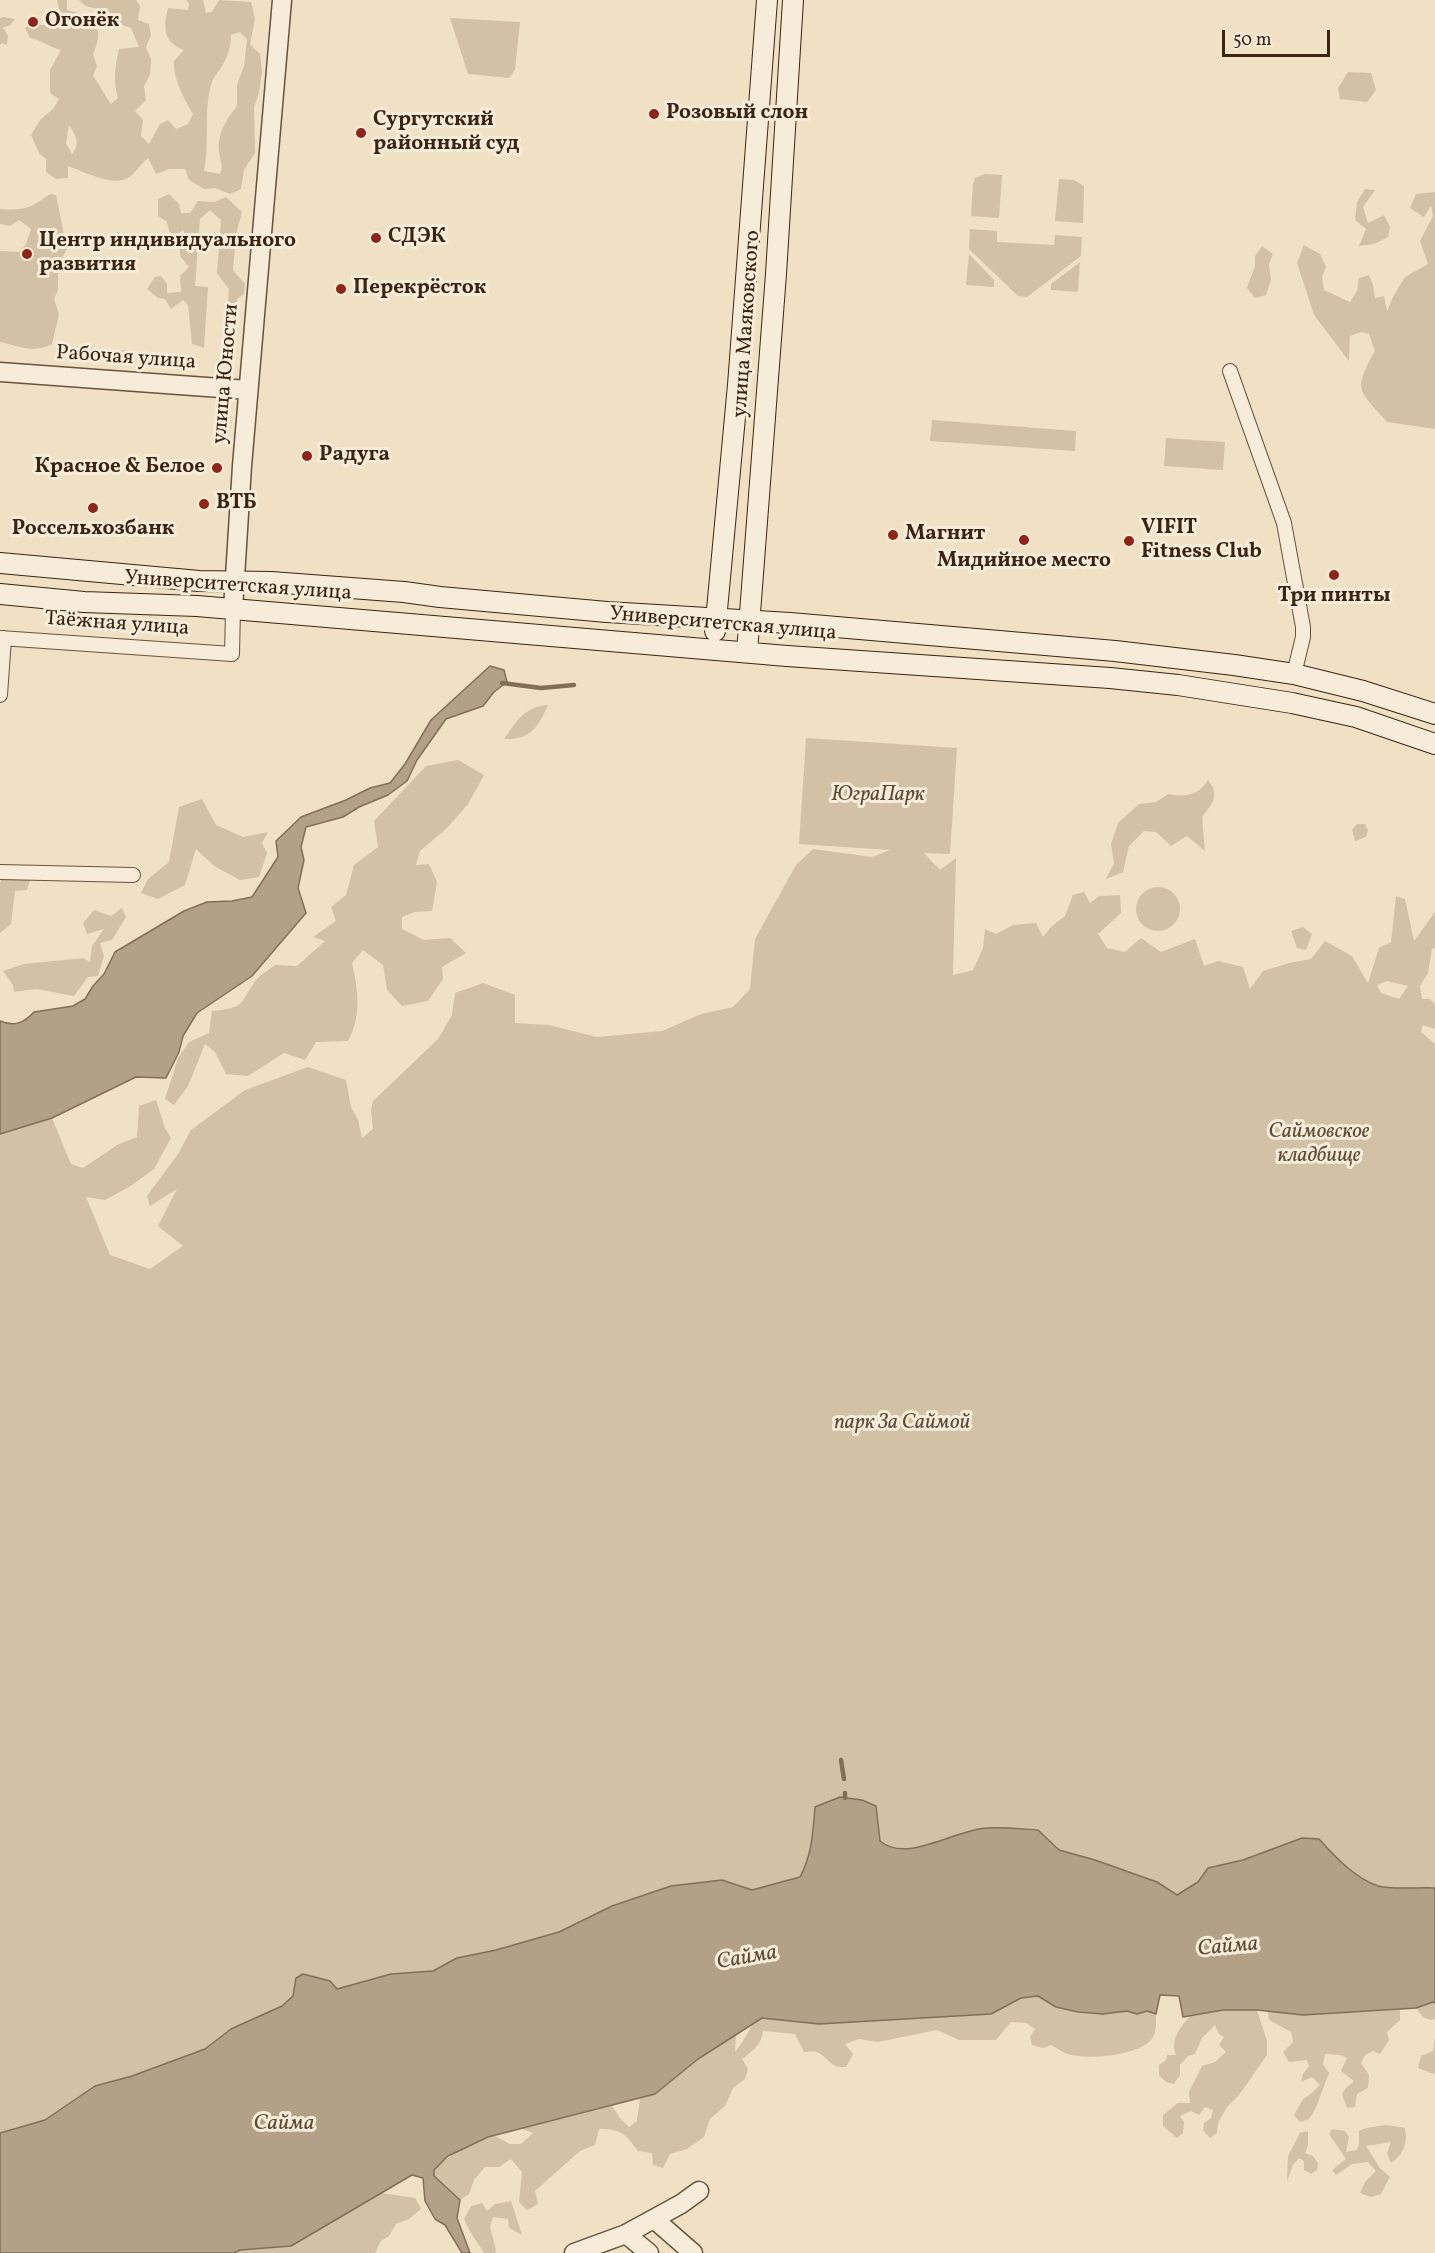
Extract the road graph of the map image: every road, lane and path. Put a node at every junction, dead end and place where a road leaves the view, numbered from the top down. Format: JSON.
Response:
{"nodes":[{"id":1,"x":282,"y":0,"type":"edge"},
{"id":2,"x":767,"y":0,"type":"edge"},
{"id":3,"x":793,"y":0,"type":"edge"},
{"id":4,"x":1230,"y":371,"type":"dead end"},
{"id":5,"x":0,"y":372,"type":"edge"},
{"id":6,"x":248,"y":390,"type":"junction"},
{"id":7,"x":0,"y":563,"type":"edge"},
{"id":8,"x":235,"y":580,"type":"junction"},
{"id":9,"x":0,"y":594,"type":"edge"},
{"id":10,"x":232,"y":609,"type":"junction"},
{"id":11,"x":715,"y":620,"type":"junction"},
{"id":12,"x":751,"y":622,"type":"junction"},
{"id":13,"x":2,"y":638,"type":"edge"},
{"id":14,"x":714,"y":648,"type":"junction"},
{"id":15,"x":747,"y":652,"type":"junction"},
{"id":16,"x":1294,"y":674,"type":"junction"},
{"id":17,"x":0,"y":695,"type":"edge"},
{"id":18,"x":1435,"y":714,"type":"edge"},
{"id":19,"x":1435,"y":744,"type":"edge"},
{"id":20,"x":0,"y":872,"type":"edge"},
{"id":21,"x":133,"y":875,"type":"dead end"},
{"id":22,"x":699,"y":2191,"type":"dead end"},
{"id":23,"x":654,"y":2219,"type":"junction"},
{"id":24,"x":626,"y":2234,"type":"junction"},
{"id":25,"x":574,"y":2253,"type":"edge"},
{"id":26,"x":649,"y":2253,"type":"edge"},
{"id":27,"x":693,"y":2253,"type":"edge"}],
"edges":[{"from":1,"to":6,"type":"street","name":"улица Юности"},
{"from":2,"to":11,"type":"main road","name":"улица Маяковского"},
{"from":3,"to":12,"type":"main road","name":"улица Маяковского"},
{"from":4,"to":16,"type":"street"},
{"from":5,"to":6,"type":"street","name":"Рабочая улица"},
{"from":6,"to":8,"type":"street","name":"улица Юности"},
{"from":7,"to":8,"type":"main road","name":"Университетская улица"},
{"from":8,"to":10,"type":"street","name":"улица Юности"},
{"from":8,"to":11,"type":"main road","name":"Университетская улица"},
{"from":9,"to":10,"type":"main road","name":"Университетская улица"},
{"from":10,"to":13,"type":"street","name":"Таёжная улица"},
{"from":10,"to":14,"type":"main road","name":"Университетская улица"},
{"from":11,"to":12,"type":"main road","name":"Университетская улица"},
{"from":11,"to":14,"type":"main road","name":"улица Маяковского"},
{"from":12,"to":15,"type":"main road","name":"улица Маяковского"},
{"from":12,"to":16,"type":"main road","name":"Университетская улица"},
{"from":13,"to":17,"type":"street"},
{"from":14,"to":15,"type":"main road","name":"Университетская улица"},
{"from":15,"to":19,"type":"main road","name":"Университетская улица"},
{"from":16,"to":18,"type":"main road","name":"Университетская улица"},
{"from":20,"to":21,"type":"street"},
{"from":22,"to":23,"type":"street"},
{"from":23,"to":24,"type":"street"},
{"from":23,"to":27,"type":"street"},
{"from":24,"to":25,"type":"street"},
{"from":24,"to":26,"type":"street"}]}
